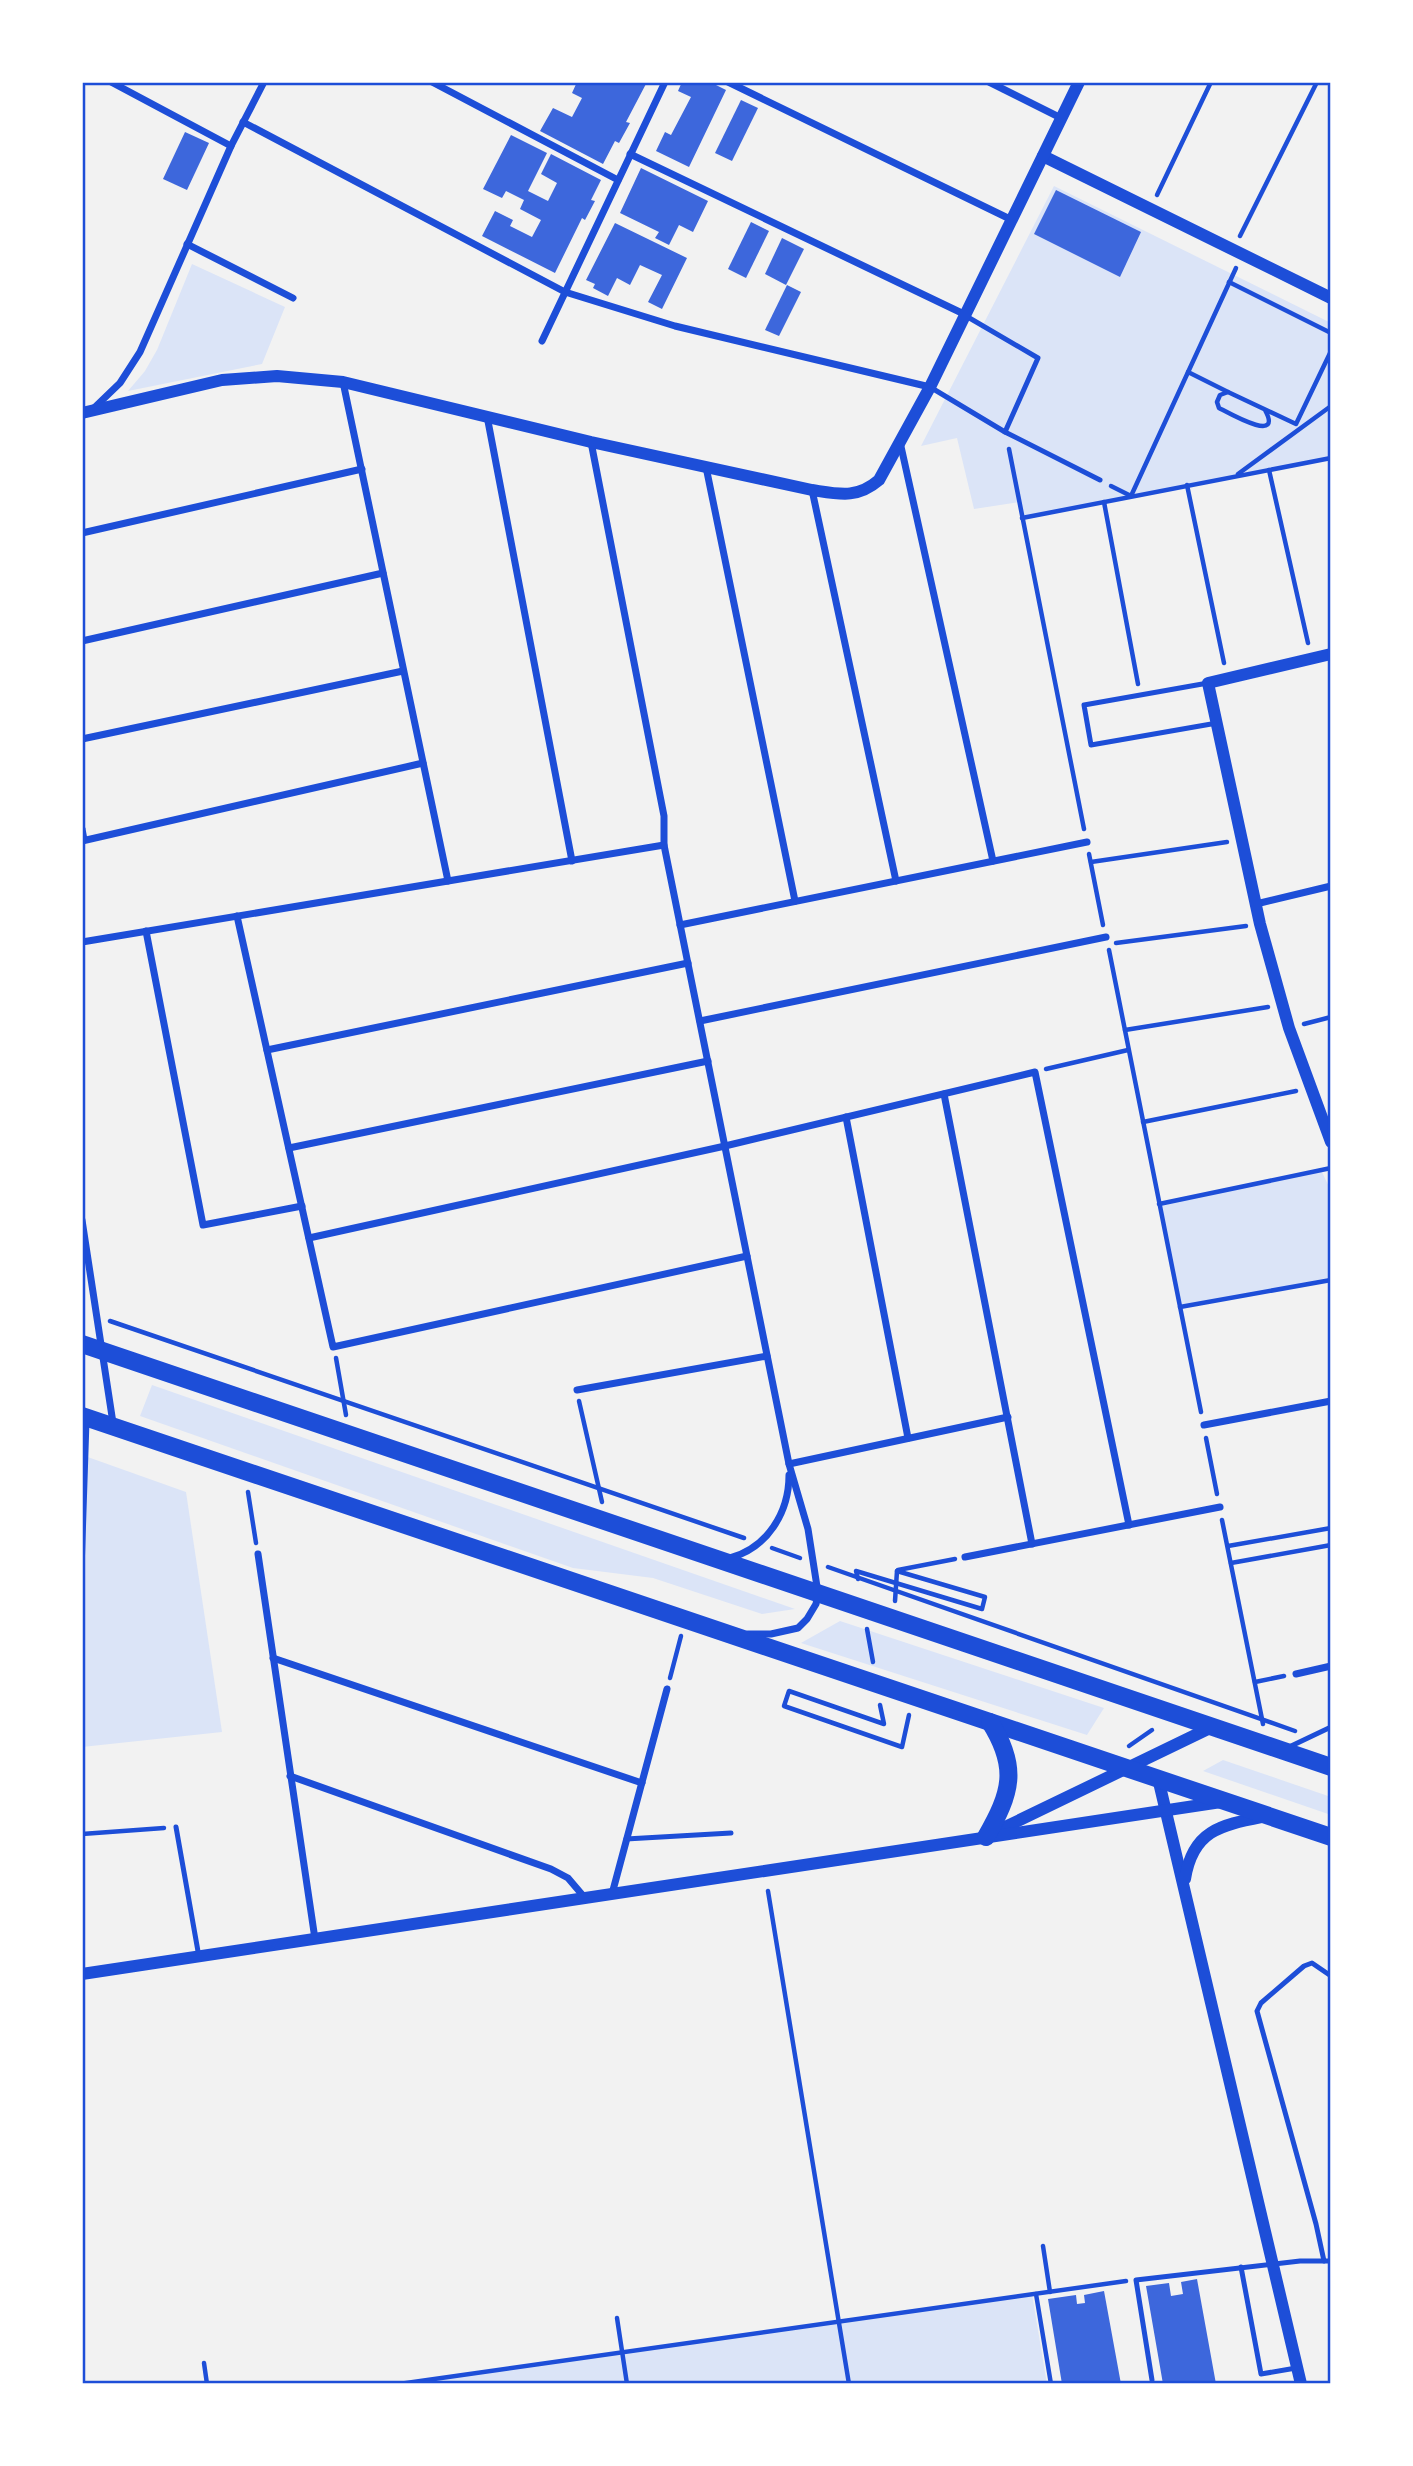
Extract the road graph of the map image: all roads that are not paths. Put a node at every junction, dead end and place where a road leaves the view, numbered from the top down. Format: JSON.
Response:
{"nodes":[{"id":1,"x":111,"y":82,"type":"edge"},
{"id":2,"x":264,"y":82,"type":"edge"},
{"id":3,"x":432,"y":82,"type":"edge"},
{"id":4,"x":665,"y":82,"type":"edge"},
{"id":5,"x":728,"y":82,"type":"edge"},
{"id":6,"x":989,"y":82,"type":"edge"},
{"id":7,"x":1079,"y":82,"type":"edge"},
{"id":8,"x":1061,"y":118,"type":"junction"},
{"id":9,"x":243,"y":122,"type":"junction"},
{"id":10,"x":231,"y":145,"type":"junction"},
{"id":11,"x":630,"y":154,"type":"junction"},
{"id":12,"x":1043,"y":156,"type":"junction"},
{"id":13,"x":618,"y":180,"type":"junction"},
{"id":14,"x":1012,"y":220,"type":"junction"},
{"id":15,"x":187,"y":244,"type":"junction"},
{"id":16,"x":565,"y":292,"type":"junction"},
{"id":17,"x":293,"y":298,"type":"dead end"},
{"id":18,"x":1331,"y":298,"type":"edge"},
{"id":19,"x":966,"y":315,"type":"junction"},
{"id":20,"x":542,"y":341,"type":"dead end"},
{"id":21,"x":344,"y":382,"type":"junction"},
{"id":22,"x":930,"y":387,"type":"junction"},
{"id":23,"x":87,"y":412,"type":"edge"},
{"id":24,"x":487,"y":415,"type":"junction"},
{"id":25,"x":1005,"y":432,"type":"junction"},
{"id":26,"x":590,"y":442,"type":"junction"},
{"id":27,"x":900,"y":442,"type":"junction"},
{"id":28,"x":706,"y":467,"type":"junction"},
{"id":29,"x":362,"y":469,"type":"junction"},
{"id":30,"x":1100,"y":480,"type":"road end"},
{"id":31,"x":812,"y":490,"type":"junction"},
{"id":32,"x":82,"y":533,"type":"edge"},
{"id":33,"x":383,"y":573,"type":"junction"},
{"id":34,"x":82,"y":641,"type":"edge"},
{"id":35,"x":1331,"y":654,"type":"edge"},
{"id":36,"x":403,"y":671,"type":"junction"},
{"id":37,"x":1208,"y":683,"type":"junction"},
{"id":38,"x":1217,"y":723,"type":"junction"},
{"id":39,"x":82,"y":739,"type":"edge"},
{"id":40,"x":423,"y":763,"type":"junction"},
{"id":41,"x":82,"y":829,"type":"edge"},
{"id":42,"x":83,"y":841,"type":"edge"},
{"id":43,"x":1087,"y":842,"type":"road end"},
{"id":44,"x":664,"y":845,"type":"junction"},
{"id":45,"x":572,"y":861,"type":"junction"},
{"id":46,"x":993,"y":861,"type":"junction"},
{"id":47,"x":448,"y":881,"type":"junction"},
{"id":48,"x":896,"y":881,"type":"junction"},
{"id":49,"x":1331,"y":886,"type":"edge"},
{"id":50,"x":795,"y":901,"type":"junction"},
{"id":51,"x":1256,"y":904,"type":"junction"},
{"id":52,"x":237,"y":916,"type":"junction"},
{"id":53,"x":680,"y":925,"type":"junction"},
{"id":54,"x":146,"y":932,"type":"junction"},
{"id":55,"x":1107,"y":941,"type":"road end"},
{"id":56,"x":82,"y":942,"type":"edge"},
{"id":57,"x":688,"y":963,"type":"junction"},
{"id":58,"x":700,"y":1021,"type":"junction"},
{"id":59,"x":267,"y":1050,"type":"junction"},
{"id":60,"x":708,"y":1061,"type":"junction"},
{"id":61,"x":944,"y":1094,"type":"junction"},
{"id":62,"x":846,"y":1117,"type":"junction"},
{"id":63,"x":1331,"y":1142,"type":"edge"},
{"id":64,"x":725,"y":1146,"type":"junction"},
{"id":65,"x":289,"y":1148,"type":"junction"},
{"id":66,"x":302,"y":1206,"type":"junction"},
{"id":67,"x":82,"y":1220,"type":"edge"},
{"id":68,"x":309,"y":1238,"type":"junction"},
{"id":69,"x":747,"y":1256,"type":"junction"},
{"id":70,"x":82,"y":1344,"type":"edge"},
{"id":71,"x":103,"y":1351,"type":"junction"},
{"id":72,"x":767,"y":1356,"type":"junction"},
{"id":73,"x":577,"y":1390,"type":"road end"},
{"id":74,"x":1331,"y":1401,"type":"edge"},
{"id":75,"x":85,"y":1417,"type":"edge"},
{"id":76,"x":1008,"y":1417,"type":"junction"},
{"id":77,"x":1203,"y":1425,"type":"road end"},
{"id":78,"x":113,"y":1427,"type":"junction"},
{"id":79,"x":908,"y":1438,"type":"junction"},
{"id":80,"x":789,"y":1464,"type":"junction"},
{"id":81,"x":1220,"y":1507,"type":"road end"},
{"id":82,"x":1129,"y":1525,"type":"junction"},
{"id":83,"x":1032,"y":1544,"type":"junction"},
{"id":84,"x":258,"y":1554,"type":"road end"},
{"id":85,"x":965,"y":1557,"type":"road end"},
{"id":86,"x":721,"y":1561,"type":"junction"},
{"id":87,"x":82,"y":1571,"type":"edge"},
{"id":88,"x":818,"y":1593,"type":"junction"},
{"id":89,"x":729,"y":1634,"type":"junction"},
{"id":90,"x":273,"y":1658,"type":"junction"},
{"id":91,"x":1331,"y":1667,"type":"edge"},
{"id":92,"x":1296,"y":1674,"type":"road end"},
{"id":93,"x":667,"y":1689,"type":"road end"},
{"id":94,"x":990,"y":1722,"type":"junction"},
{"id":95,"x":1212,"y":1727,"type":"junction"},
{"id":96,"x":1331,"y":1727,"type":"edge"},
{"id":97,"x":1275,"y":1748,"type":"junction"},
{"id":98,"x":1128,"y":1768,"type":"junction"},
{"id":99,"x":1331,"y":1768,"type":"edge"},
{"id":100,"x":290,"y":1776,"type":"junction"},
{"id":101,"x":1158,"y":1778,"type":"junction"},
{"id":102,"x":642,"y":1783,"type":"junction"},
{"id":103,"x":1225,"y":1801,"type":"junction"},
{"id":104,"x":1166,"y":1810,"type":"junction"},
{"id":105,"x":1268,"y":1816,"type":"junction"},
{"id":106,"x":176,"y":1827,"type":"road end"},
{"id":107,"x":731,"y":1833,"type":"dead end"},
{"id":108,"x":986,"y":1837,"type":"junction"},
{"id":109,"x":1331,"y":1837,"type":"edge"},
{"id":110,"x":626,"y":1839,"type":"junction"},
{"id":111,"x":1185,"y":1883,"type":"junction"},
{"id":112,"x":612,"y":1894,"type":"junction"},
{"id":113,"x":585,"y":1898,"type":"junction"},
{"id":114,"x":315,"y":1939,"type":"junction"},
{"id":115,"x":199,"y":1957,"type":"junction"},
{"id":116,"x":82,"y":1974,"type":"edge"},
{"id":117,"x":1331,"y":1976,"type":"edge"},
{"id":118,"x":1327,"y":2261,"type":"edge"},
{"id":119,"x":1273,"y":2264,"type":"junction"},
{"id":120,"x":1241,"y":2267,"type":"junction"},
{"id":121,"x":1297,"y":2368,"type":"junction"},
{"id":122,"x":1152,"y":2380,"type":"dead end"},
{"id":123,"x":1301,"y":2384,"type":"edge"}],
"edges":[{"from":1,"to":10,"type":"street"},
{"from":2,"to":9,"type":"street"},
{"from":3,"to":13,"type":"street"},
{"from":4,"to":11,"type":"street"},
{"from":5,"to":14,"type":"street"},
{"from":6,"to":8,"type":"street"},
{"from":7,"to":8,"type":"street"},
{"from":8,"to":12,"type":"street"},
{"from":9,"to":10,"type":"street"},
{"from":9,"to":16,"type":"street"},
{"from":10,"to":15,"type":"street"},
{"from":11,"to":13,"type":"street"},
{"from":11,"to":19,"type":"street"},
{"from":12,"to":14,"type":"street"},
{"from":12,"to":18,"type":"street"},
{"from":13,"to":16,"type":"street"},
{"from":14,"to":19,"type":"street"},
{"from":15,"to":17,"type":"street"},
{"from":15,"to":23,"type":"street"},
{"from":16,"to":20,"type":"street"},
{"from":16,"to":22,"type":"street"},
{"from":19,"to":22,"type":"street"},
{"from":19,"to":25,"type":"lane"},
{"from":21,"to":23,"type":"street"},
{"from":21,"to":24,"type":"street"},
{"from":21,"to":29,"type":"street"},
{"from":22,"to":25,"type":"lane"},
{"from":22,"to":27,"type":"street"},
{"from":24,"to":26,"type":"street"},
{"from":24,"to":45,"type":"street"},
{"from":25,"to":30,"type":"lane"},
{"from":26,"to":28,"type":"street"},
{"from":26,"to":44,"type":"street"},
{"from":27,"to":31,"type":"street"},
{"from":27,"to":46,"type":"street"},
{"from":28,"to":31,"type":"street"},
{"from":28,"to":50,"type":"street"},
{"from":29,"to":32,"type":"street"},
{"from":29,"to":33,"type":"street"},
{"from":31,"to":48,"type":"street"},
{"from":33,"to":34,"type":"street"},
{"from":33,"to":36,"type":"street"},
{"from":35,"to":37,"type":"street"},
{"from":36,"to":39,"type":"street"},
{"from":36,"to":40,"type":"street"},
{"from":37,"to":38,"type":"street"},
{"from":37,"to":38,"type":"lane"},
{"from":38,"to":51,"type":"street"},
{"from":40,"to":42,"type":"street"},
{"from":40,"to":47,"type":"street"},
{"from":41,"to":42,"type":"street"},
{"from":43,"to":46,"type":"street"},
{"from":44,"to":45,"type":"street"},
{"from":44,"to":53,"type":"street"},
{"from":45,"to":47,"type":"street"},
{"from":46,"to":48,"type":"street"},
{"from":47,"to":52,"type":"street"},
{"from":48,"to":50,"type":"street"},
{"from":49,"to":51,"type":"street"},
{"from":50,"to":53,"type":"street"},
{"from":51,"to":63,"type":"street"},
{"from":52,"to":54,"type":"street"},
{"from":52,"to":59,"type":"street"},
{"from":53,"to":57,"type":"street"},
{"from":54,"to":56,"type":"street"},
{"from":54,"to":66,"type":"street"},
{"from":55,"to":58,"type":"street"},
{"from":57,"to":58,"type":"street"},
{"from":57,"to":59,"type":"street"},
{"from":58,"to":60,"type":"street"},
{"from":59,"to":65,"type":"street"},
{"from":60,"to":64,"type":"street"},
{"from":60,"to":65,"type":"street"},
{"from":61,"to":62,"type":"street"},
{"from":61,"to":76,"type":"street"},
{"from":61,"to":82,"type":"street"},
{"from":62,"to":64,"type":"street"},
{"from":62,"to":79,"type":"street"},
{"from":64,"to":68,"type":"street"},
{"from":64,"to":69,"type":"street"},
{"from":65,"to":66,"type":"street"},
{"from":66,"to":68,"type":"street"},
{"from":67,"to":71,"type":"street"},
{"from":68,"to":69,"type":"street"},
{"from":69,"to":72,"type":"street"},
{"from":70,"to":71,"type":"main road"},
{"from":71,"to":78,"type":"street"},
{"from":71,"to":86,"type":"main road"},
{"from":72,"to":73,"type":"street"},
{"from":72,"to":80,"type":"street"},
{"from":74,"to":77,"type":"street"},
{"from":75,"to":78,"type":"main road"},
{"from":75,"to":87,"type":"lane"},
{"from":76,"to":79,"type":"street"},
{"from":76,"to":83,"type":"street"},
{"from":78,"to":89,"type":"main road"},
{"from":79,"to":80,"type":"street"},
{"from":80,"to":86,"type":"street"},
{"from":80,"to":88,"type":"street"},
{"from":81,"to":82,"type":"street"},
{"from":82,"to":83,"type":"street"},
{"from":83,"to":85,"type":"street"},
{"from":84,"to":90,"type":"street"},
{"from":86,"to":88,"type":"main road"},
{"from":88,"to":89,"type":"street"},
{"from":88,"to":95,"type":"main road"},
{"from":89,"to":94,"type":"main road"},
{"from":90,"to":100,"type":"street"},
{"from":90,"to":102,"type":"street"},
{"from":91,"to":92,"type":"street"},
{"from":93,"to":102,"type":"street"},
{"from":94,"to":98,"type":"main road"},
{"from":94,"to":108,"type":"main road"},
{"from":95,"to":97,"type":"main road"},
{"from":95,"to":98,"type":"street"},
{"from":96,"to":97,"type":"lane"},
{"from":97,"to":99,"type":"main road"},
{"from":98,"to":101,"type":"main road"},
{"from":98,"to":108,"type":"street"},
{"from":100,"to":113,"type":"street"},
{"from":100,"to":114,"type":"street"},
{"from":101,"to":103,"type":"main road"},
{"from":101,"to":104,"type":"street"},
{"from":102,"to":110,"type":"street"},
{"from":103,"to":104,"type":"street"},
{"from":103,"to":105,"type":"main road"},
{"from":104,"to":108,"type":"street"},
{"from":104,"to":111,"type":"street"},
{"from":105,"to":109,"type":"main road"},
{"from":105,"to":111,"type":"street"},
{"from":106,"to":115,"type":"lane"},
{"from":107,"to":110,"type":"lane"},
{"from":108,"to":112,"type":"street"},
{"from":110,"to":112,"type":"street"},
{"from":111,"to":119,"type":"street"},
{"from":112,"to":113,"type":"street"},
{"from":113,"to":114,"type":"street"},
{"from":114,"to":115,"type":"street"},
{"from":115,"to":116,"type":"street"},
{"from":117,"to":118,"type":"lane"},
{"from":118,"to":119,"type":"lane"},
{"from":119,"to":120,"type":"lane"},
{"from":119,"to":121,"type":"street"},
{"from":120,"to":121,"type":"lane"},
{"from":120,"to":122,"type":"lane"},
{"from":121,"to":123,"type":"street"}]}
